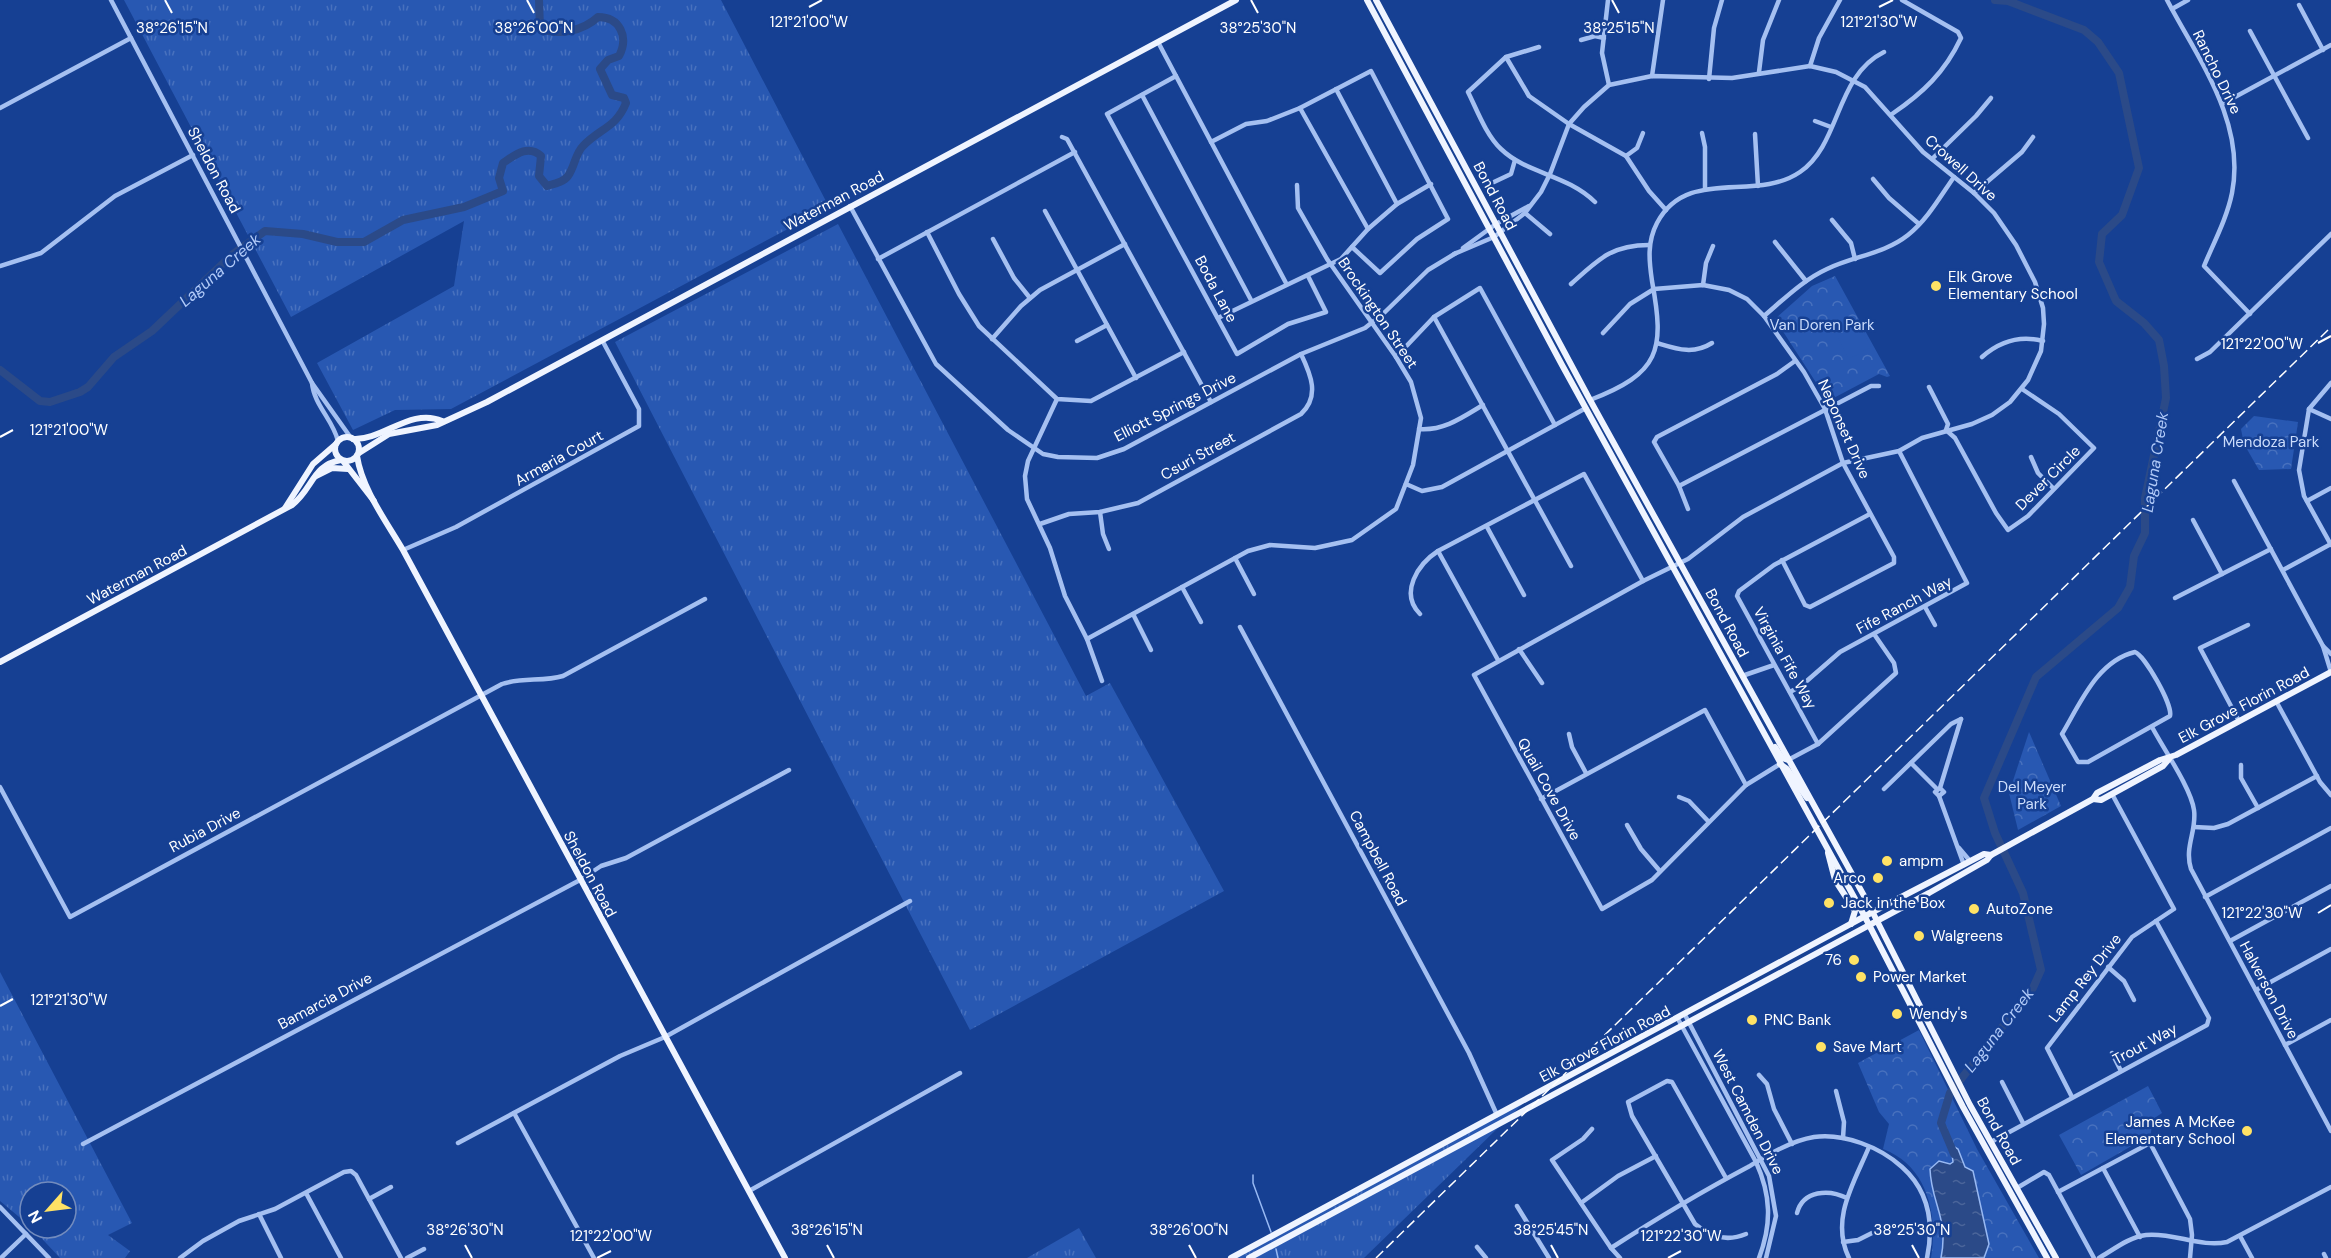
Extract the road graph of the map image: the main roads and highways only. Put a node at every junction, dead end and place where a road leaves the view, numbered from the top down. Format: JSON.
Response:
{"nodes":[{"id":1,"x":1236,"y":0,"type":"edge"},
{"id":2,"x":1367,"y":0,"type":"edge"},
{"id":3,"x":1376,"y":0,"type":"edge"},
{"id":4,"x":1562,"y":365,"type":"junction"},
{"id":5,"x":1590,"y":400,"type":"junction"},
{"id":6,"x":442,"y":421,"type":"junction"},
{"id":7,"x":352,"y":438,"type":"junction"},
{"id":8,"x":337,"y":443,"type":"junction"},
{"id":9,"x":358,"y":454,"type":"junction"},
{"id":10,"x":342,"y":460,"type":"junction"},
{"id":11,"x":349,"y":469,"type":"junction"},
{"id":12,"x":316,"y":476,"type":"junction"},
{"id":13,"x":374,"y":501,"type":"junction"},
{"id":14,"x":285,"y":508,"type":"junction"},
{"id":15,"x":1712,"y":638,"type":"junction"},
{"id":16,"x":0,"y":662,"type":"edge"},
{"id":17,"x":2331,"y":672,"type":"edge"},
{"id":18,"x":1742,"y":676,"type":"junction"},
{"id":19,"x":1754,"y":717,"type":"junction"},
{"id":20,"x":2169,"y":758,"type":"junction"},
{"id":21,"x":1788,"y":759,"type":"junction"},
{"id":22,"x":1780,"y":764,"type":"junction"},
{"id":23,"x":2093,"y":799,"type":"junction"},
{"id":24,"x":1813,"y":804,"type":"junction"},
{"id":25,"x":1828,"y":849,"type":"junction"},
{"id":26,"x":1991,"y":855,"type":"junction"},
{"id":27,"x":1967,"y":863,"type":"junction"},
{"id":28,"x":1954,"y":879,"type":"junction"},
{"id":29,"x":1873,"y":913,"type":"junction"},
{"id":30,"x":1864,"y":917,"type":"junction"},
{"id":31,"x":1877,"y":921,"type":"junction"},
{"id":32,"x":1851,"y":924,"type":"junction"},
{"id":33,"x":1869,"y":926,"type":"junction"},
{"id":34,"x":1775,"y":966,"type":"junction"},
{"id":35,"x":1749,"y":980,"type":"junction"},
{"id":36,"x":1765,"y":981,"type":"junction"},
{"id":37,"x":1728,"y":1001,"type":"junction"},
{"id":38,"x":1921,"y":1024,"type":"junction"},
{"id":39,"x":1950,"y":1064,"type":"junction"},
{"id":40,"x":1499,"y":1114,"type":"junction"},
{"id":41,"x":1483,"y":1132,"type":"junction"},
{"id":42,"x":785,"y":1258,"type":"edge"},
{"id":43,"x":1232,"y":1258,"type":"edge"},
{"id":44,"x":1249,"y":1258,"type":"edge"},
{"id":45,"x":2048,"y":1258,"type":"edge"},
{"id":46,"x":2056,"y":1258,"type":"edge"}],
"edges":[{"from":1,"to":6,"type":"main road","name":"Waterman Road"},
{"from":2,"to":4,"type":"main road","name":"Bond Road"},
{"from":3,"to":5,"type":"main road","name":"Bond Road"},
{"from":4,"to":5,"type":"main road"},
{"from":4,"to":15,"type":"main road","name":"Bond Road"},
{"from":5,"to":18,"type":"main road","name":"Bond Road"},
{"from":6,"to":7,"type":"main road","name":"Waterman Road"},
{"from":6,"to":9,"type":"main road","name":"Waterman Road"},
{"from":7,"to":8,"type":"main road"},
{"from":7,"to":9,"type":"main road"},
{"from":8,"to":10,"type":"main road"},
{"from":8,"to":14,"type":"main road","name":"Waterman Road"},
{"from":9,"to":10,"type":"main road"},
{"from":9,"to":13,"type":"main road","name":"Sheldon Road"},
{"from":10,"to":11,"type":"main road","name":"Sheldon Road"},
{"from":10,"to":12,"type":"main road","name":"Waterman Road"},
{"from":11,"to":12,"type":"main road"},
{"from":11,"to":13,"type":"main road","name":"Sheldon Road"},
{"from":12,"to":14,"type":"main road","name":"Waterman Road"},
{"from":13,"to":42,"type":"main road","name":"Sheldon Road"},
{"from":14,"to":16,"type":"main road","name":"Waterman Road"},
{"from":15,"to":18,"type":"main road"},
{"from":15,"to":19,"type":"main road","name":"Bond Road"},
{"from":17,"to":20,"type":"main road","name":"Elk Grove Florin Road"},
{"from":18,"to":21,"type":"main road","name":"Bond Road"},
{"from":19,"to":21,"type":"main road"},
{"from":19,"to":22,"type":"main road","name":"Bond Road"},
{"from":20,"to":23,"type":"main road","name":"Elk Grove Florin Road"},
{"from":20,"to":23,"type":"main road","name":"Elk Grove Florin Road"},
{"from":21,"to":24,"type":"main road","name":"Bond Road"},
{"from":22,"to":24,"type":"main road"},
{"from":22,"to":25,"type":"main road","name":"Bond Road"},
{"from":23,"to":26,"type":"main road","name":"Elk Grove Florin Road"},
{"from":24,"to":29,"type":"main road","name":"Bond Road"},
{"from":25,"to":30,"type":"main road","name":"Bond Road"},
{"from":25,"to":32,"type":"main road"},
{"from":26,"to":27,"type":"main road","name":"Elk Grove Florin Road"},
{"from":26,"to":28,"type":"main road","name":"Elk Grove Florin Road"},
{"from":27,"to":28,"type":"main road"},
{"from":27,"to":29,"type":"main road","name":"Elk Grove Florin Road"},
{"from":28,"to":31,"type":"main road","name":"Elk Grove Florin Road"},
{"from":29,"to":30,"type":"main road","name":"Elk Grove Florin Road"},
{"from":29,"to":31,"type":"main road","name":"Bond Road"},
{"from":30,"to":32,"type":"main road","name":"Elk Grove Florin Road"},
{"from":30,"to":33,"type":"main road","name":"Bond Road"},
{"from":31,"to":33,"type":"main road","name":"Elk Grove Florin Road"},
{"from":31,"to":39,"type":"main road","name":"Bond Road"},
{"from":32,"to":34,"type":"main road","name":"Elk Grove Florin Road"},
{"from":33,"to":36,"type":"main road","name":"Elk Grove Florin Road"},
{"from":33,"to":38,"type":"main road","name":"Bond Road"},
{"from":34,"to":35,"type":"main road","name":"Elk Grove Florin Road"},
{"from":34,"to":36,"type":"main road"},
{"from":35,"to":37,"type":"main road"},
{"from":35,"to":40,"type":"main road","name":"Elk Grove Florin Road"},
{"from":36,"to":37,"type":"main road","name":"Elk Grove Florin Road"},
{"from":37,"to":41,"type":"main road","name":"Elk Grove Florin Road"},
{"from":38,"to":39,"type":"main road"},
{"from":38,"to":45,"type":"main road","name":"Bond Road"},
{"from":39,"to":46,"type":"main road","name":"Bond Road"},
{"from":40,"to":41,"type":"main road"},
{"from":40,"to":43,"type":"main road","name":"Elk Grove Florin Road"},
{"from":41,"to":44,"type":"main road","name":"Elk Grove Florin Road"}]}
